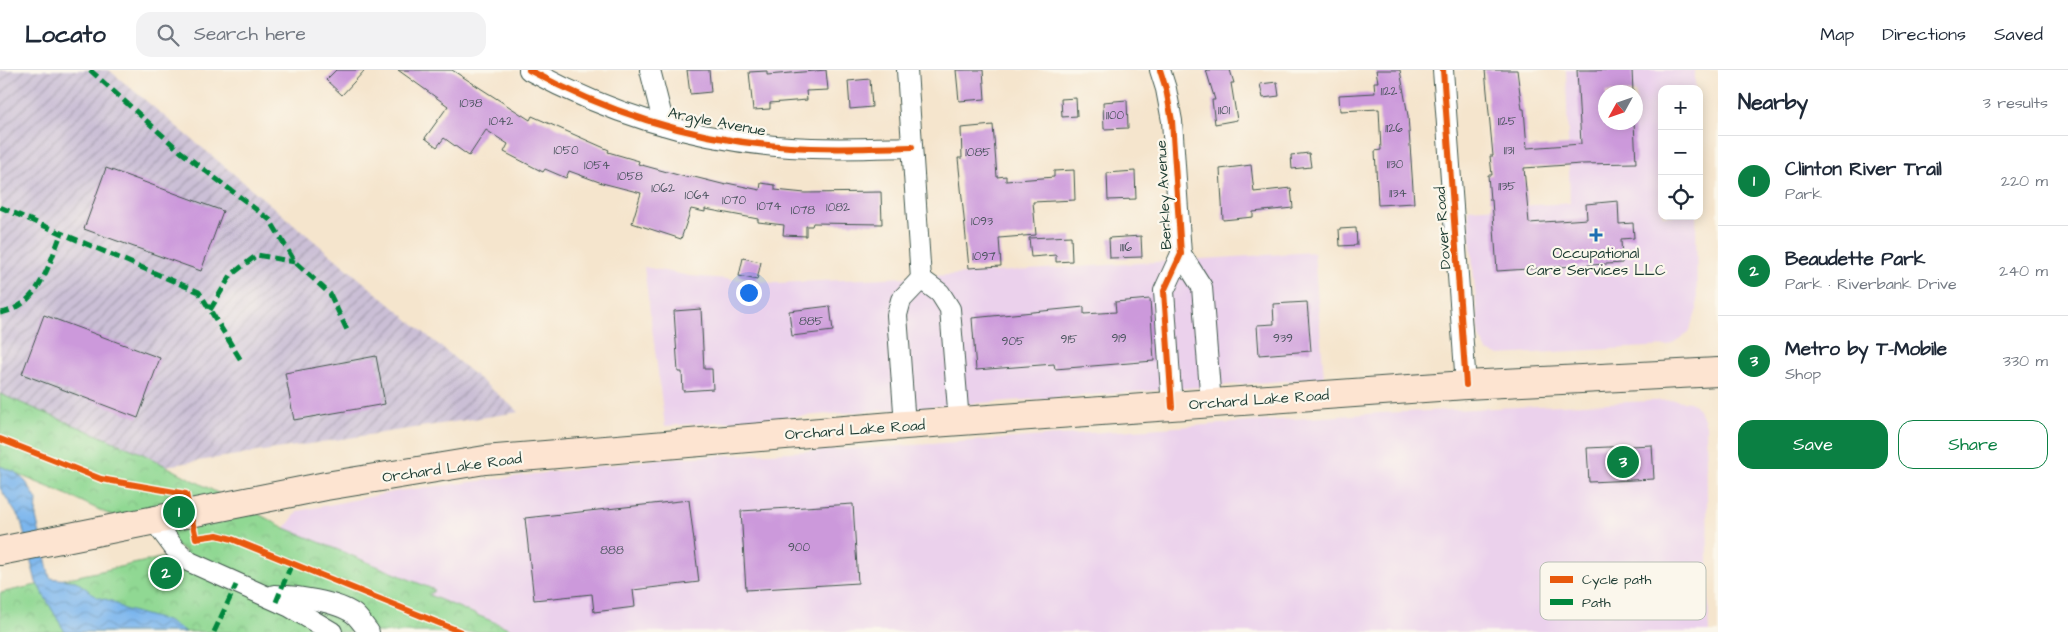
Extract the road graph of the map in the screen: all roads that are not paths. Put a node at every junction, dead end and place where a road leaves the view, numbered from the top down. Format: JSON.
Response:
{"nodes":[{"id":1,"x":529,"y":70,"type":"edge"},
{"id":2,"x":650,"y":70,"type":"edge"},
{"id":3,"x":907,"y":70,"type":"edge"},
{"id":4,"x":1160,"y":70,"type":"edge"},
{"id":5,"x":1443,"y":70,"type":"edge"},
{"id":6,"x":664,"y":125,"type":"junction"},
{"id":7,"x":912,"y":148,"type":"junction"},
{"id":8,"x":1181,"y":254,"type":"junction"},
{"id":9,"x":921,"y":279,"type":"junction"},
{"id":10,"x":1718,"y":372,"type":"edge"},
{"id":11,"x":1466,"y":385,"type":"junction"},
{"id":12,"x":1211,"y":404,"type":"junction"},
{"id":13,"x":1172,"y":407,"type":"junction"},
{"id":14,"x":959,"y":422,"type":"junction"},
{"id":15,"x":905,"y":425,"type":"junction"},
{"id":16,"x":154,"y":521,"type":"junction"},
{"id":17,"x":0,"y":551,"type":"edge"},
{"id":18,"x":259,"y":594,"type":"junction"},
{"id":19,"x":332,"y":632,"type":"edge"},
{"id":20,"x":369,"y":632,"type":"edge"}],
"edges":[{"from":1,"to":6,"type":"street","name":"Argyle Avenue"},
{"from":2,"to":6,"type":"street"},
{"from":3,"to":7,"type":"street"},
{"from":4,"to":8,"type":"street","name":"Berkley Avenue"},
{"from":5,"to":11,"type":"street","name":"Dover Road"},
{"from":6,"to":7,"type":"street","name":"Argyle Avenue"},
{"from":7,"to":9,"type":"street"},
{"from":8,"to":12,"type":"street","name":"Berkley Avenue"},
{"from":8,"to":13,"type":"street","name":"Berkley Avenue"},
{"from":9,"to":14,"type":"street"},
{"from":9,"to":15,"type":"street"},
{"from":10,"to":11,"type":"main road","name":"Orchard Lake Road"},
{"from":11,"to":12,"type":"main road","name":"Orchard Lake Road"},
{"from":12,"to":13,"type":"main road","name":"Orchard Lake Road"},
{"from":13,"to":14,"type":"main road","name":"Orchard Lake Road"},
{"from":14,"to":15,"type":"main road","name":"Orchard Lake Road"},
{"from":15,"to":16,"type":"main road","name":"Orchard Lake Road"},
{"from":16,"to":17,"type":"main road","name":"Orchard Lake Road"},
{"from":16,"to":18,"type":"street"},
{"from":18,"to":19,"type":"street"},
{"from":18,"to":20,"type":"street"}]}
